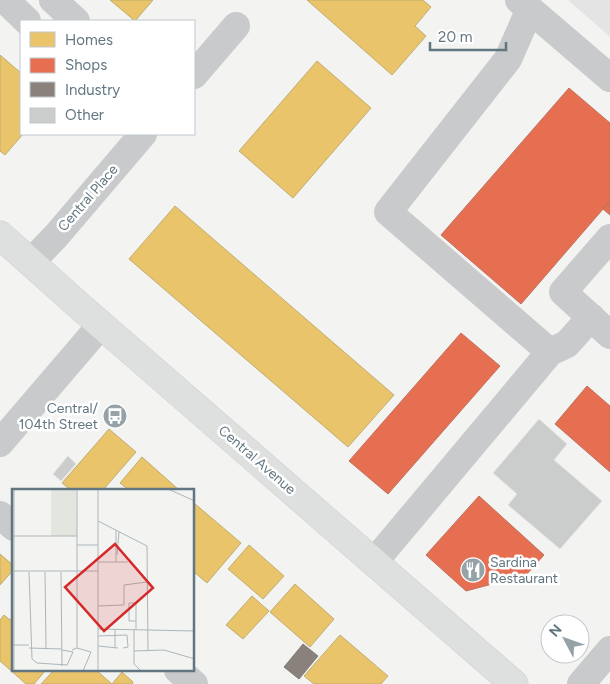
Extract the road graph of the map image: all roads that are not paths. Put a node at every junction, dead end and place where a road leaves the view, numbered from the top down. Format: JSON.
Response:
{"nodes":[{"id":1,"x":5,"y":0,"type":"edge"},
{"id":2,"x":53,"y":0,"type":"edge"},
{"id":3,"x":524,"y":4,"type":"edge"},
{"id":4,"x":26,"y":20,"type":"edge"},
{"id":5,"x":75,"y":20,"type":"edge"},
{"id":6,"x":236,"y":26,"type":"dead end"},
{"id":7,"x":195,"y":74,"type":"edge"},
{"id":8,"x":610,"y":78,"type":"edge"},
{"id":9,"x":142,"y":135,"type":"edge"},
{"id":10,"x":0,"y":235,"type":"edge"},
{"id":11,"x":610,"y":238,"type":"edge"},
{"id":12,"x":31,"y":262,"type":"junction"},
{"id":13,"x":102,"y":325,"type":"junction"},
{"id":14,"x":600,"y":326,"type":"edge"},
{"id":15,"x":550,"y":352,"type":"junction"},
{"id":16,"x":0,"y":443,"type":"edge"},
{"id":17,"x":0,"y":515,"type":"edge"},
{"id":18,"x":12,"y":525,"type":"edge"},
{"id":19,"x":374,"y":562,"type":"junction"},
{"id":20,"x":610,"y":650,"type":"edge"},
{"id":21,"x":180,"y":672,"type":"edge"},
{"id":22,"x":194,"y":684,"type":"edge"},
{"id":23,"x":514,"y":684,"type":"edge"},
{"id":24,"x":581,"y":684,"type":"edge"}],
"edges":[{"from":1,"to":4,"type":"street"},
{"from":2,"to":5,"type":"street"},
{"from":3,"to":8,"type":"street"},
{"from":3,"to":15,"type":"street"},
{"from":6,"to":7,"type":"street"},
{"from":9,"to":12,"type":"street","name":"Central Place"},
{"from":10,"to":12,"type":"main road","name":"Central Avenue"},
{"from":11,"to":14,"type":"street"},
{"from":12,"to":13,"type":"main road","name":"Central Avenue"},
{"from":13,"to":16,"type":"street"},
{"from":13,"to":19,"type":"main road","name":"Central Avenue"},
{"from":14,"to":15,"type":"street"},
{"from":15,"to":19,"type":"street"},
{"from":17,"to":18,"type":"street"},
{"from":19,"to":23,"type":"main road","name":"Central Avenue"},
{"from":20,"to":24,"type":"street"},
{"from":21,"to":22,"type":"street"}]}
